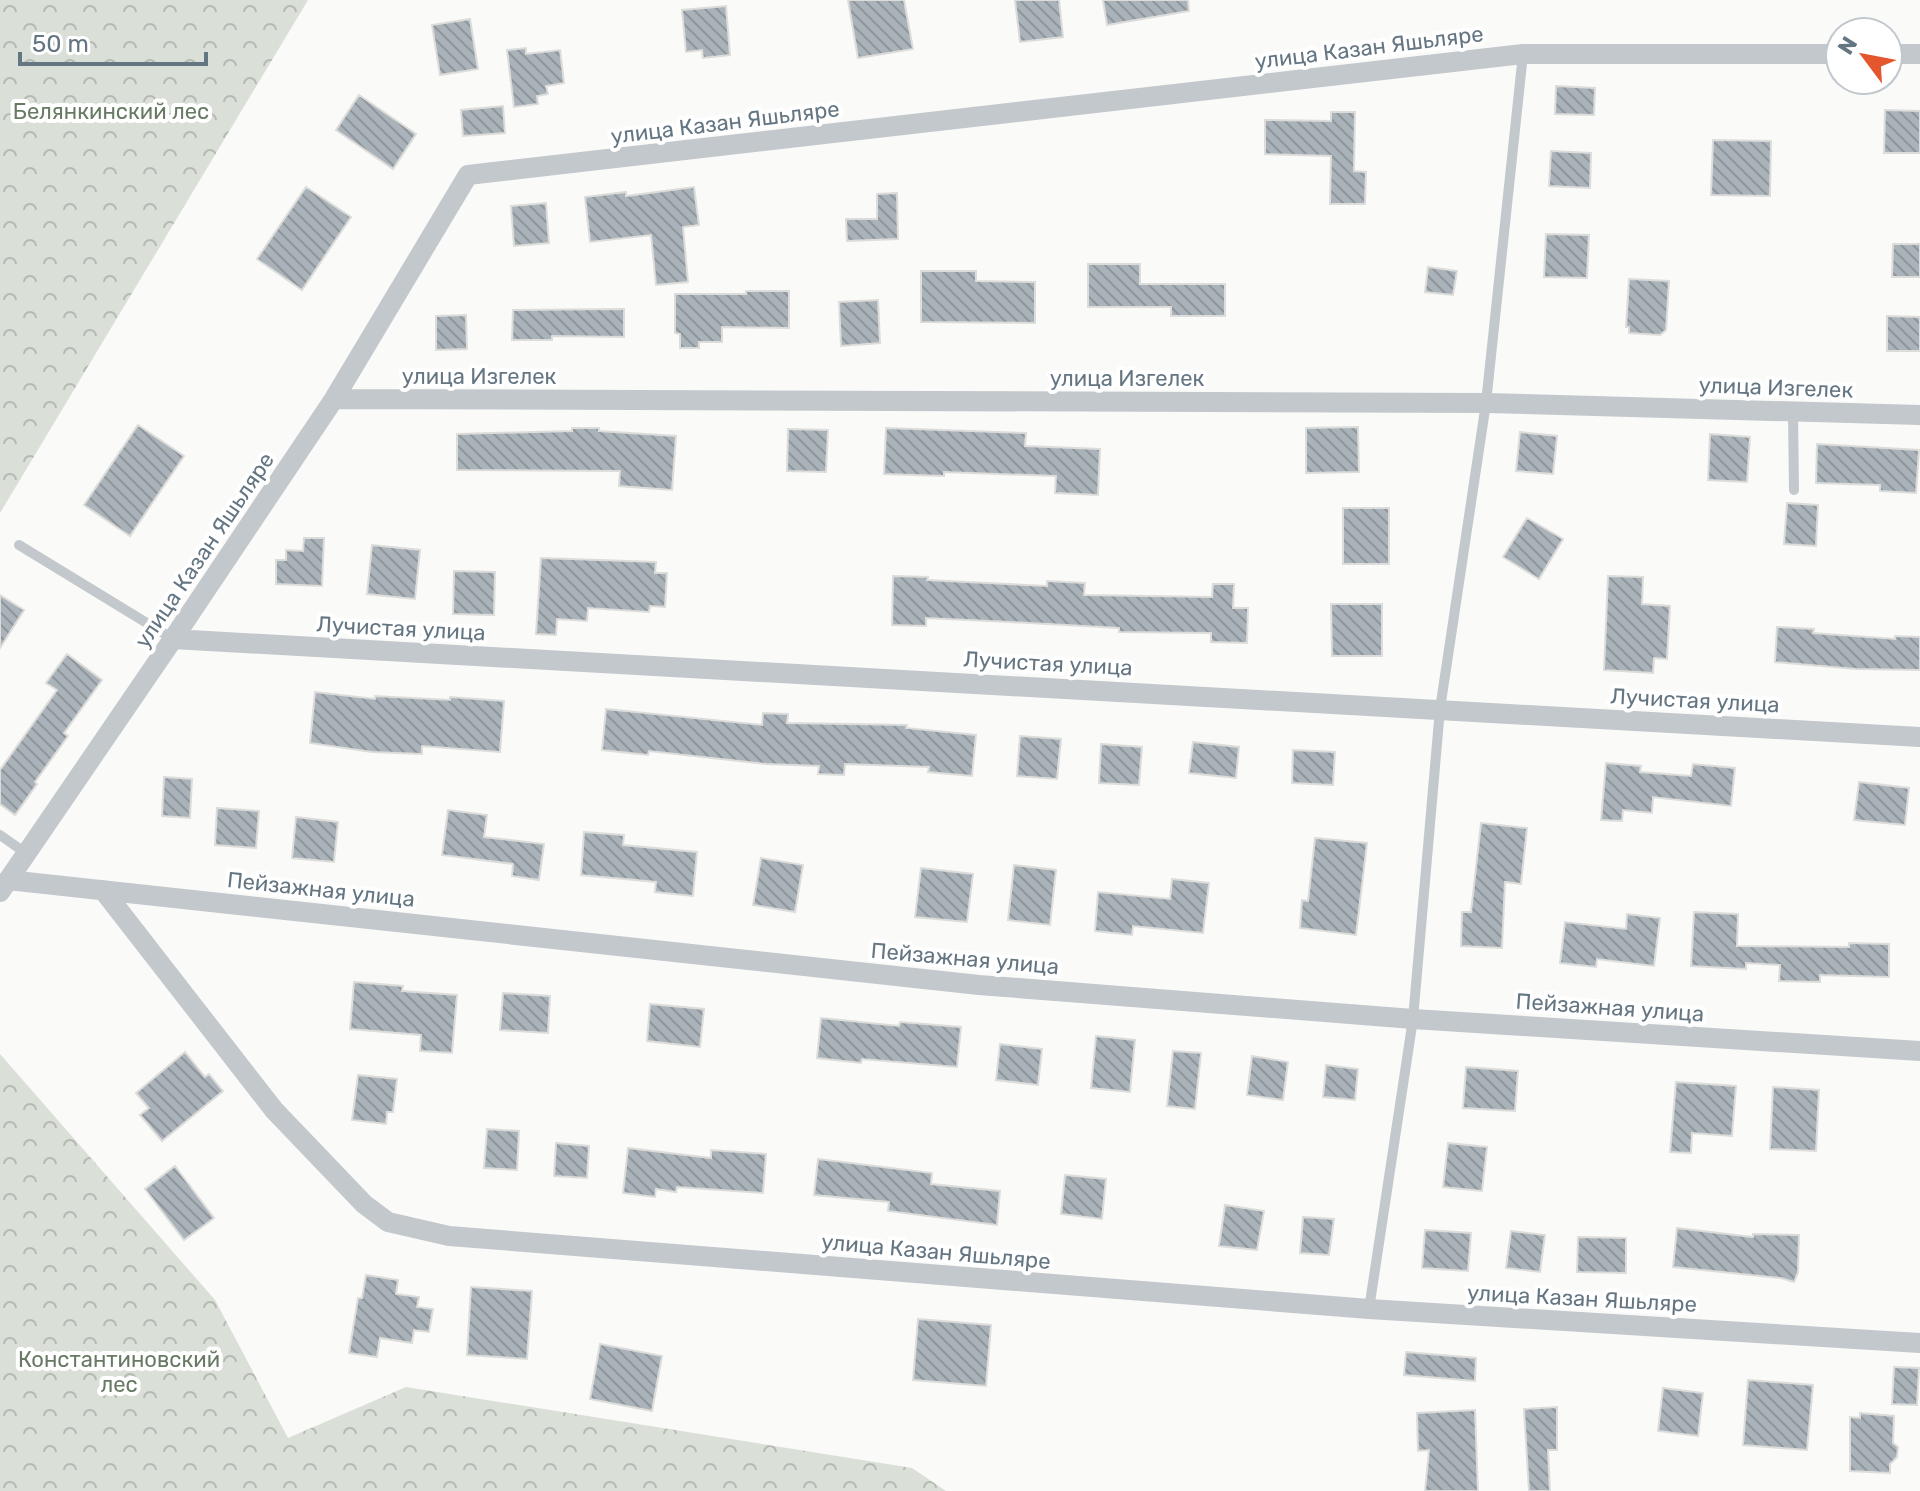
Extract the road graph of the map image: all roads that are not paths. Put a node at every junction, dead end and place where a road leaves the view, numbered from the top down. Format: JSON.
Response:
{"nodes":[{"id":1,"x":1523,"y":54,"type":"junction"},
{"id":2,"x":1824,"y":54,"type":"edge"},
{"id":3,"x":334,"y":399,"type":"junction"},
{"id":4,"x":1486,"y":403,"type":"junction"},
{"id":5,"x":1793,"y":412,"type":"junction"},
{"id":6,"x":1920,"y":415,"type":"edge"},
{"id":7,"x":1794,"y":490,"type":"dead end"},
{"id":8,"x":19,"y":545,"type":"dead end"},
{"id":9,"x":173,"y":639,"type":"junction"},
{"id":10,"x":1440,"y":709,"type":"junction"},
{"id":11,"x":1920,"y":737,"type":"edge"},
{"id":12,"x":0,"y":835,"type":"edge"},
{"id":13,"x":27,"y":854,"type":"junction"},
{"id":14,"x":4,"y":886,"type":"edge"},
{"id":15,"x":103,"y":890,"type":"junction"},
{"id":16,"x":1413,"y":1019,"type":"junction"},
{"id":17,"x":1920,"y":1051,"type":"edge"},
{"id":18,"x":1369,"y":1309,"type":"junction"},
{"id":19,"x":1920,"y":1343,"type":"edge"}],
"edges":[{"from":1,"to":2,"type":"street","name":"улица Казан Яшьляре"},
{"from":1,"to":3,"type":"street","name":"улица Казан Яшьляре"},
{"from":1,"to":4,"type":"lane"},
{"from":3,"to":4,"type":"street","name":"улица Изгелек"},
{"from":3,"to":9,"type":"street","name":"улица Казан Яшьляре"},
{"from":4,"to":5,"type":"street","name":"улица Изгелек"},
{"from":4,"to":10,"type":"lane"},
{"from":5,"to":6,"type":"street","name":"улица Изгелек"},
{"from":5,"to":7,"type":"lane"},
{"from":8,"to":9,"type":"lane"},
{"from":9,"to":10,"type":"street","name":"Лучистая улица"},
{"from":9,"to":13,"type":"street","name":"улица Казан Яшьляре"},
{"from":10,"to":11,"type":"street","name":"Лучистая улица"},
{"from":10,"to":16,"type":"lane"},
{"from":12,"to":13,"type":"lane"},
{"from":13,"to":14,"type":"street","name":"улица Казан Яшьляре"},
{"from":14,"to":15,"type":"street","name":"Пейзажная улица"},
{"from":15,"to":16,"type":"street","name":"Пейзажная улица"},
{"from":15,"to":18,"type":"street","name":"улица Казан Яшьляре"},
{"from":16,"to":17,"type":"street","name":"Пейзажная улица"},
{"from":16,"to":18,"type":"lane"},
{"from":18,"to":19,"type":"street","name":"улица Казан Яшьляре"}]}
